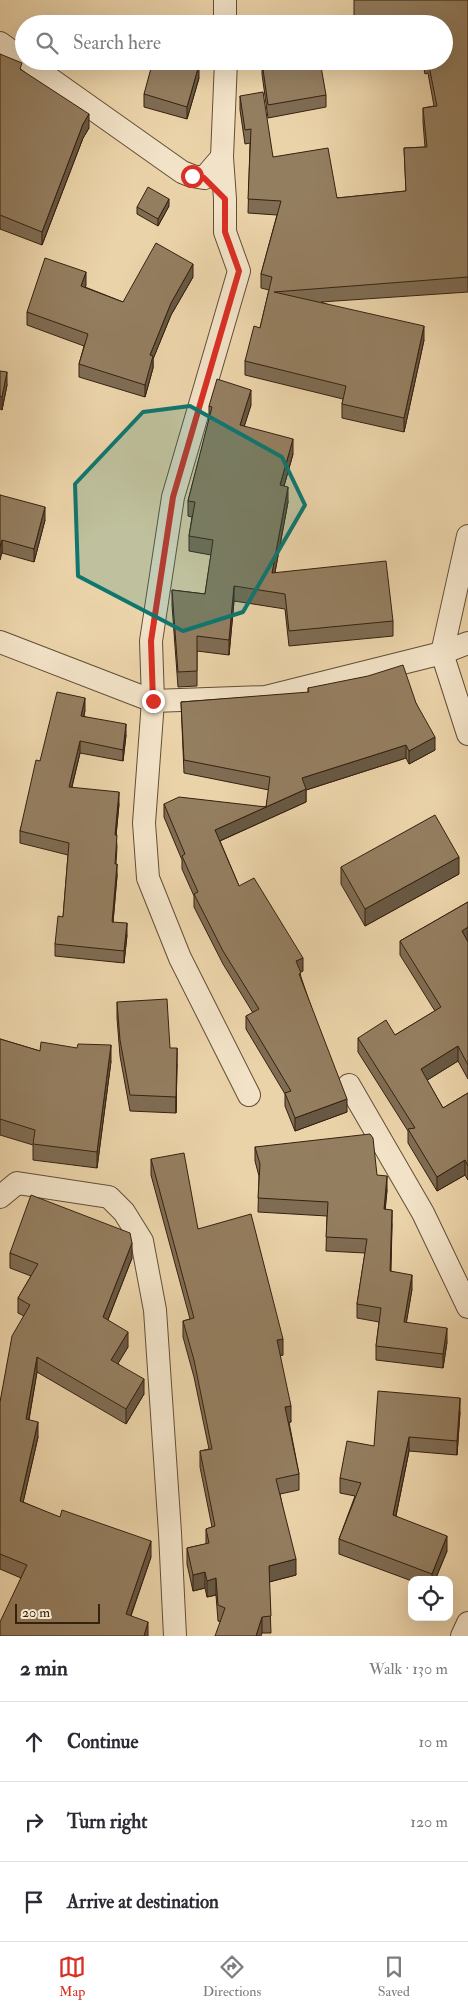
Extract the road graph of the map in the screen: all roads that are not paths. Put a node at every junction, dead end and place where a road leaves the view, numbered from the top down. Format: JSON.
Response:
{"nodes":[{"id":1,"x":225,"y":0,"type":"edge"},
{"id":2,"x":226,"y":15,"type":"edge"},
{"id":3,"x":0,"y":44,"type":"edge"},
{"id":4,"x":15,"y":55,"type":"edge"},
{"id":5,"x":37,"y":70,"type":"edge"},
{"id":6,"x":226,"y":70,"type":"edge"},
{"id":7,"x":222,"y":157,"type":"junction"},
{"id":8,"x":204,"y":178,"type":"junction"},
{"id":9,"x":225,"y":199,"type":"junction"},
{"id":10,"x":468,"y":536,"type":"edge"},
{"id":11,"x":0,"y":642,"type":"edge"},
{"id":12,"x":468,"y":644,"type":"edge"},
{"id":13,"x":442,"y":653,"type":"junction"},
{"id":14,"x":153,"y":701,"type":"junction"},
{"id":15,"x":468,"y":734,"type":"edge"},
{"id":16,"x":350,"y":1085,"type":"dead end"},
{"id":17,"x":249,"y":1095,"type":"dead end"},
{"id":18,"x":0,"y":1197,"type":"edge"},
{"id":19,"x":468,"y":1307,"type":"edge"},
{"id":20,"x":468,"y":1623,"type":"edge"},
{"id":21,"x":175,"y":1636,"type":"edge"},
{"id":22,"x":462,"y":1636,"type":"edge"}],
"edges":[{"from":1,"to":2,"type":"street"},
{"from":3,"to":4,"type":"street"},
{"from":5,"to":8,"type":"street"},
{"from":6,"to":7,"type":"street"},
{"from":7,"to":8,"type":"street"},
{"from":7,"to":9,"type":"street"},
{"from":8,"to":9,"type":"street"},
{"from":9,"to":14,"type":"street"},
{"from":10,"to":13,"type":"street"},
{"from":11,"to":14,"type":"street"},
{"from":12,"to":13,"type":"street"},
{"from":13,"to":14,"type":"street"},
{"from":13,"to":15,"type":"street"},
{"from":14,"to":17,"type":"street"},
{"from":16,"to":19,"type":"street"},
{"from":18,"to":21,"type":"street"},
{"from":20,"to":22,"type":"street"}]}
